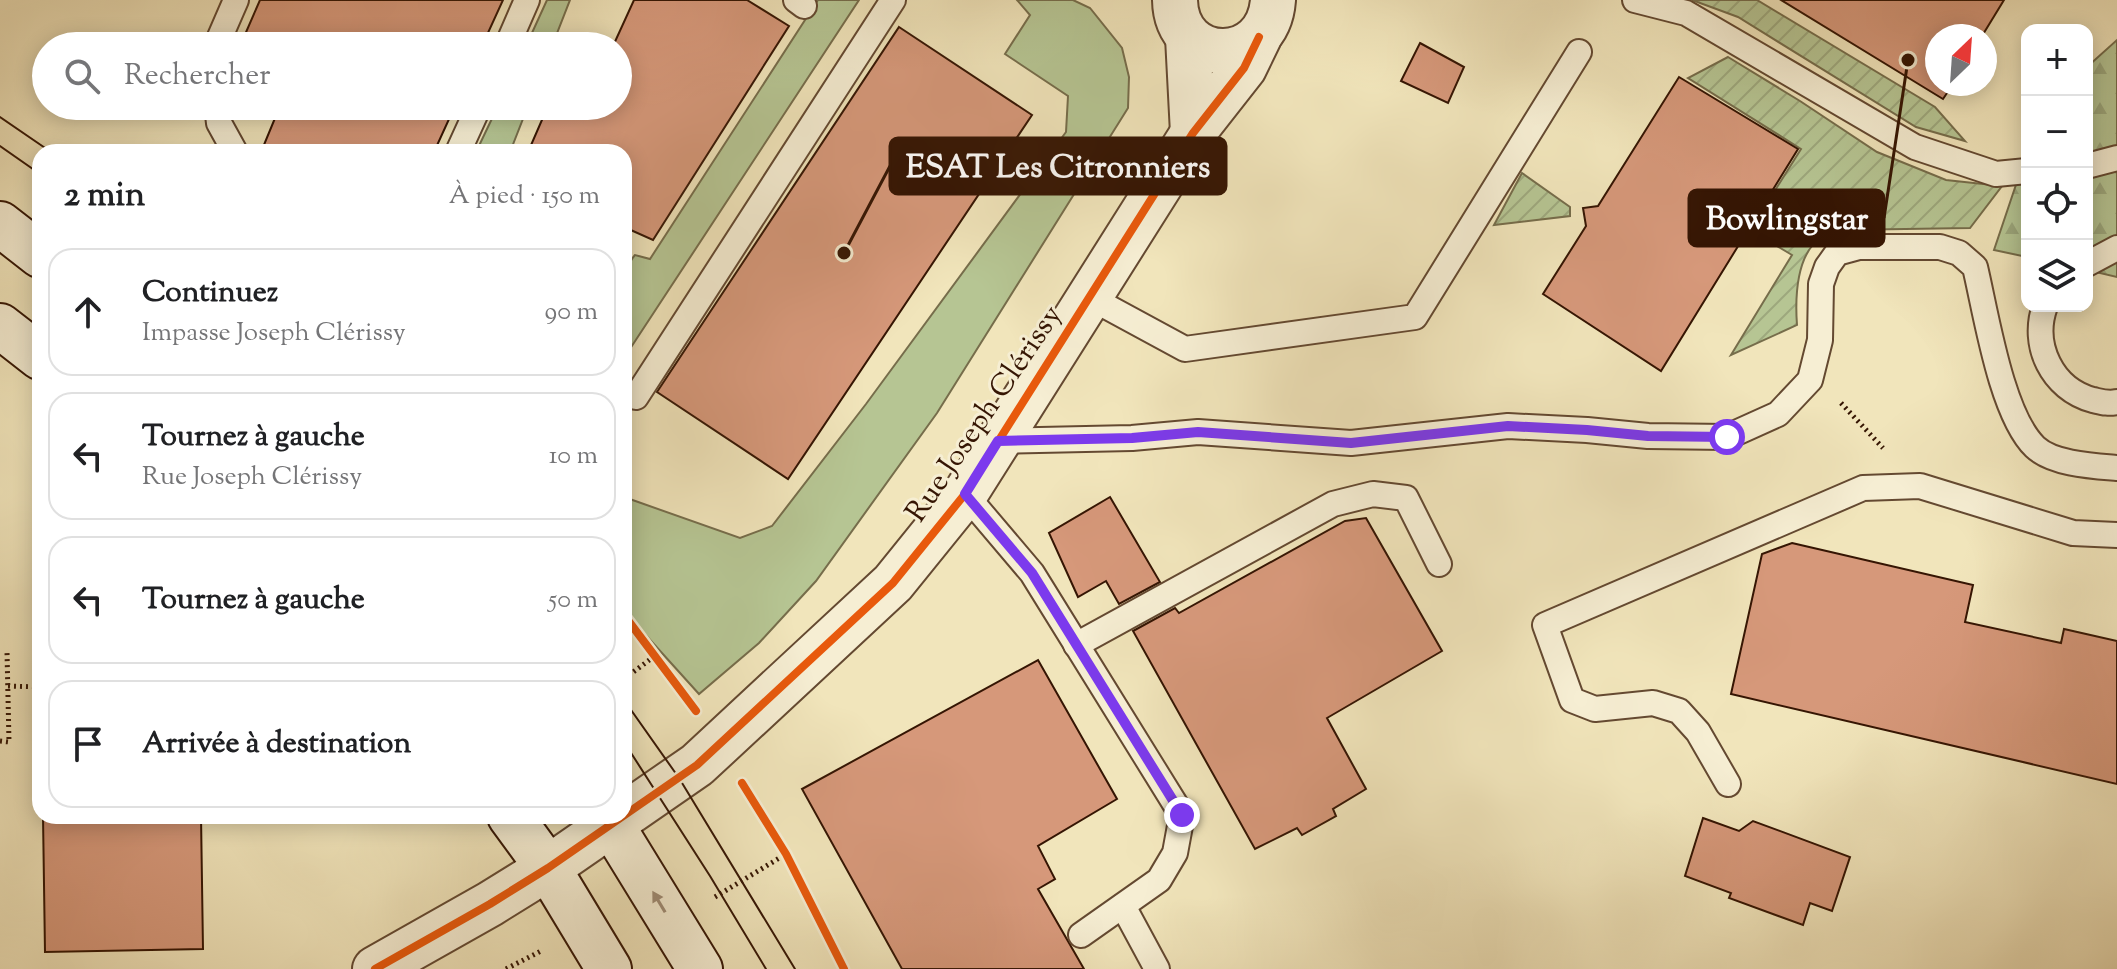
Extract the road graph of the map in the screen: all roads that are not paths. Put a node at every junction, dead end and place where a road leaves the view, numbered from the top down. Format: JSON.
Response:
{"nodes":[{"id":1,"x":236,"y":0,"type":"edge"},
{"id":2,"x":527,"y":0,"type":"edge"},
{"id":3,"x":893,"y":0,"type":"edge"},
{"id":4,"x":1635,"y":0,"type":"edge"},
{"id":5,"x":1175,"y":13,"type":"edge"},
{"id":6,"x":1271,"y":14,"type":"edge"},
{"id":7,"x":222,"y":32,"type":"edge"},
{"id":8,"x":513,"y":32,"type":"edge"},
{"id":9,"x":1579,"y":52,"type":"dead end"},
{"id":10,"x":219,"y":120,"type":"edge"},
{"id":11,"x":473,"y":120,"type":"edge"},
{"id":12,"x":1193,"y":133,"type":"junction"},
{"id":13,"x":231,"y":144,"type":"edge"},
{"id":14,"x":462,"y":144,"type":"edge"},
{"id":15,"x":2117,"y":158,"type":"edge"},
{"id":16,"x":2093,"y":164,"type":"edge"},
{"id":17,"x":2021,"y":172,"type":"edge"},
{"id":18,"x":0,"y":224,"type":"edge"},
{"id":19,"x":2117,"y":248,"type":"edge"},
{"id":20,"x":32,"y":249,"type":"edge"},
{"id":21,"x":2093,"y":261,"type":"edge"},
{"id":22,"x":1089,"y":297,"type":"junction"},
{"id":23,"x":2044,"y":312,"type":"edge"},
{"id":24,"x":0,"y":326,"type":"edge"},
{"id":25,"x":32,"y":351,"type":"edge"},
{"id":26,"x":636,"y":397,"type":"dead end"},
{"id":27,"x":2117,"y":402,"type":"edge"},
{"id":28,"x":998,"y":441,"type":"junction"},
{"id":29,"x":2117,"y":468,"type":"edge"},
{"id":30,"x":965,"y":494,"type":"junction"},
{"id":31,"x":2117,"y":535,"type":"edge"},
{"id":32,"x":1439,"y":564,"type":"dead end"},
{"id":33,"x":1076,"y":645,"type":"junction"},
{"id":34,"x":1728,"y":784,"type":"dead end"},
{"id":35,"x":632,"y":806,"type":"edge"},
{"id":36,"x":516,"y":824,"type":"edge"},
{"id":37,"x":605,"y":824,"type":"edge"},
{"id":38,"x":612,"y":824,"type":"edge"},
{"id":39,"x":548,"y":868,"type":"junction"},
{"id":40,"x":1123,"y":906,"type":"junction"},
{"id":41,"x":1081,"y":935,"type":"dead end"},
{"id":42,"x":375,"y":969,"type":"edge"},
{"id":43,"x":609,"y":969,"type":"edge"},
{"id":44,"x":700,"y":969,"type":"edge"},
{"id":45,"x":1157,"y":969,"type":"edge"}],
"edges":[{"from":1,"to":7,"type":"lane"},
{"from":2,"to":8,"type":"lane"},
{"from":3,"to":26,"type":"lane"},
{"from":4,"to":17,"type":"lane"},
{"from":5,"to":6,"type":"street"},
{"from":5,"to":12,"type":"street"},
{"from":6,"to":12,"type":"street","name":"Rue Joseph Clérissy"},
{"from":9,"to":22,"type":"lane"},
{"from":10,"to":13,"type":"lane"},
{"from":11,"to":14,"type":"lane"},
{"from":12,"to":22,"type":"street","name":"Rue Joseph Clérissy"},
{"from":15,"to":16,"type":"lane"},
{"from":18,"to":20,"type":"street"},
{"from":19,"to":21,"type":"lane"},
{"from":22,"to":28,"type":"street","name":"Rue Joseph Clérissy"},
{"from":23,"to":27,"type":"lane"},
{"from":24,"to":25,"type":"street"},
{"from":28,"to":29,"type":"lane"},
{"from":28,"to":30,"type":"street","name":"Rue Joseph Clérissy"},
{"from":30,"to":33,"type":"lane"},
{"from":30,"to":35,"type":"street","name":"Rue Joseph Clérissy"},
{"from":31,"to":34,"type":"lane"},
{"from":32,"to":33,"type":"lane"},
{"from":33,"to":40,"type":"lane"},
{"from":36,"to":39,"type":"street"},
{"from":37,"to":39,"type":"street","name":"Rue Joseph Clérissy"},
{"from":44,"to":38,"type":"street","one_way":true},
{"from":39,"to":42,"type":"street","name":"Rue Joseph Clérissy"},
{"from":39,"to":43,"type":"street"},
{"from":40,"to":41,"type":"lane"},
{"from":40,"to":45,"type":"lane"}]}
